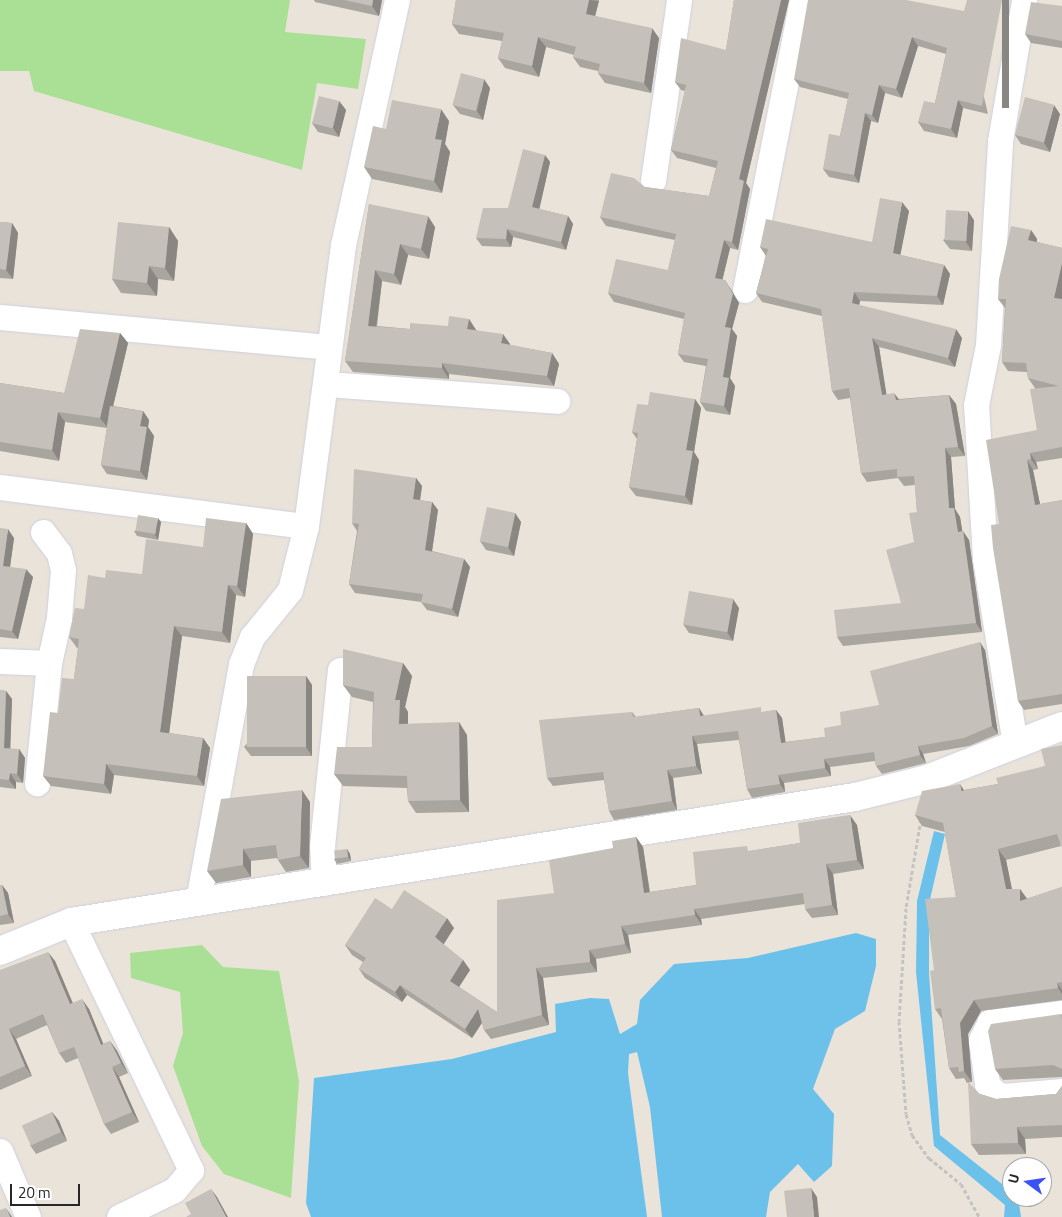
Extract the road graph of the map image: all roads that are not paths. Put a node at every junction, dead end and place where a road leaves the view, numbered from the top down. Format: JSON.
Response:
{"nodes":[{"id":1,"x":398,"y":0,"type":"edge"},
{"id":2,"x":679,"y":0,"type":"edge"},
{"id":3,"x":802,"y":0,"type":"edge"},
{"id":4,"x":1024,"y":0,"type":"edge"},
{"id":5,"x":653,"y":181,"type":"dead end"},
{"id":6,"x":745,"y":290,"type":"dead end"},
{"id":7,"x":0,"y":317,"type":"edge"},
{"id":8,"x":327,"y":347,"type":"junction"},
{"id":9,"x":326,"y":384,"type":"junction"},
{"id":10,"x":557,"y":401,"type":"dead end"},
{"id":11,"x":0,"y":487,"type":"edge"},
{"id":12,"x":306,"y":526,"type":"junction"},
{"id":13,"x":43,"y":532,"type":"dead end"},
{"id":14,"x":0,"y":661,"type":"edge"},
{"id":15,"x":49,"y":663,"type":"junction"},
{"id":16,"x":340,"y":670,"type":"dead end"},
{"id":17,"x":1062,"y":726,"type":"edge"},
{"id":18,"x":1014,"y":744,"type":"junction"},
{"id":19,"x":36,"y":783,"type":"dead end"},
{"id":20,"x":324,"y":882,"type":"junction"},
{"id":21,"x":198,"y":901,"type":"junction"},
{"id":22,"x":71,"y":922,"type":"junction"},
{"id":23,"x":0,"y":951,"type":"edge"},
{"id":24,"x":1062,"y":1013,"type":"edge"},
{"id":25,"x":1062,"y":1091,"type":"edge"},
{"id":26,"x":0,"y":1152,"type":"edge"},
{"id":27,"x":28,"y":1217,"type":"edge"},
{"id":28,"x":119,"y":1217,"type":"edge"}],
"edges":[{"from":1,"to":8,"type":"street"},
{"from":2,"to":5,"type":"street"},
{"from":3,"to":6,"type":"street"},
{"from":4,"to":18,"type":"street"},
{"from":7,"to":8,"type":"street"},
{"from":8,"to":9,"type":"street"},
{"from":9,"to":10,"type":"street"},
{"from":9,"to":12,"type":"street"},
{"from":11,"to":12,"type":"street"},
{"from":12,"to":21,"type":"street"},
{"from":13,"to":15,"type":"street"},
{"from":14,"to":15,"type":"street"},
{"from":15,"to":19,"type":"street"},
{"from":16,"to":20,"type":"street"},
{"from":17,"to":18,"type":"street"},
{"from":18,"to":20,"type":"street"},
{"from":20,"to":21,"type":"street"},
{"from":21,"to":22,"type":"street"},
{"from":22,"to":23,"type":"street"},
{"from":22,"to":28,"type":"street"},
{"from":24,"to":25,"type":"street"},
{"from":26,"to":27,"type":"street"}]}
